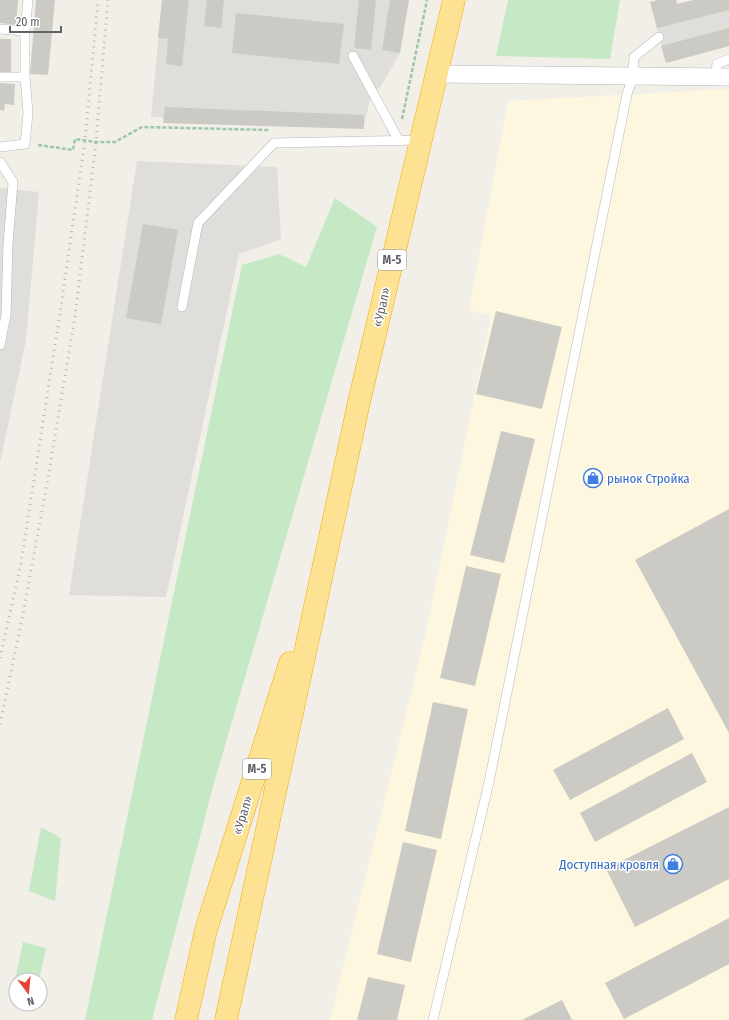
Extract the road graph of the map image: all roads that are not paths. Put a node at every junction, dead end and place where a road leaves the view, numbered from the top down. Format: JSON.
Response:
{"nodes":[{"id":1,"x":28,"y":0,"type":"edge"},
{"id":2,"x":454,"y":0,"type":"edge"},
{"id":3,"x":0,"y":29,"type":"edge"},
{"id":4,"x":25,"y":31,"type":"junction"},
{"id":5,"x":659,"y":37,"type":"dead end"},
{"id":6,"x":353,"y":56,"type":"dead end"},
{"id":7,"x":729,"y":59,"type":"edge"},
{"id":8,"x":437,"y":74,"type":"junction"},
{"id":9,"x":0,"y":77,"type":"edge"},
{"id":10,"x":25,"y":77,"type":"junction"},
{"id":11,"x":633,"y":77,"type":"junction"},
{"id":12,"x":722,"y":78,"type":"edge"},
{"id":13,"x":405,"y":138,"type":"junction"},
{"id":14,"x":0,"y":147,"type":"edge"},
{"id":15,"x":0,"y":162,"type":"edge"},
{"id":16,"x":182,"y":307,"type":"dead end"},
{"id":17,"x":0,"y":345,"type":"edge"},
{"id":18,"x":334,"y":521,"type":"junction"},
{"id":19,"x":186,"y":1020,"type":"edge"},
{"id":20,"x":226,"y":1020,"type":"edge"},
{"id":21,"x":433,"y":1020,"type":"edge"}],
"edges":[{"from":1,"to":4,"type":"lane"},
{"from":2,"to":8,"type":"highway","name":"«Урал»","number":"М-5"},
{"from":3,"to":4,"type":"lane"},
{"from":4,"to":10,"type":"lane"},
{"from":5,"to":11,"type":"lane"},
{"from":6,"to":13,"type":"lane"},
{"from":7,"to":12,"type":"lane"},
{"from":8,"to":11,"type":"street"},
{"from":8,"to":13,"type":"highway","name":"«Урал»","number":"М-5"},
{"from":9,"to":10,"type":"lane"},
{"from":10,"to":14,"type":"lane"},
{"from":11,"to":12,"type":"street"},
{"from":11,"to":21,"type":"lane"},
{"from":13,"to":16,"type":"lane"},
{"from":13,"to":18,"type":"highway","name":"«Урал»","number":"М-5"},
{"from":15,"to":17,"type":"lane"},
{"from":18,"to":19,"type":"highway","name":"«Урал»","number":"М-5"},
{"from":18,"to":20,"type":"highway","name":"«Урал»","number":"М-5"}]}
